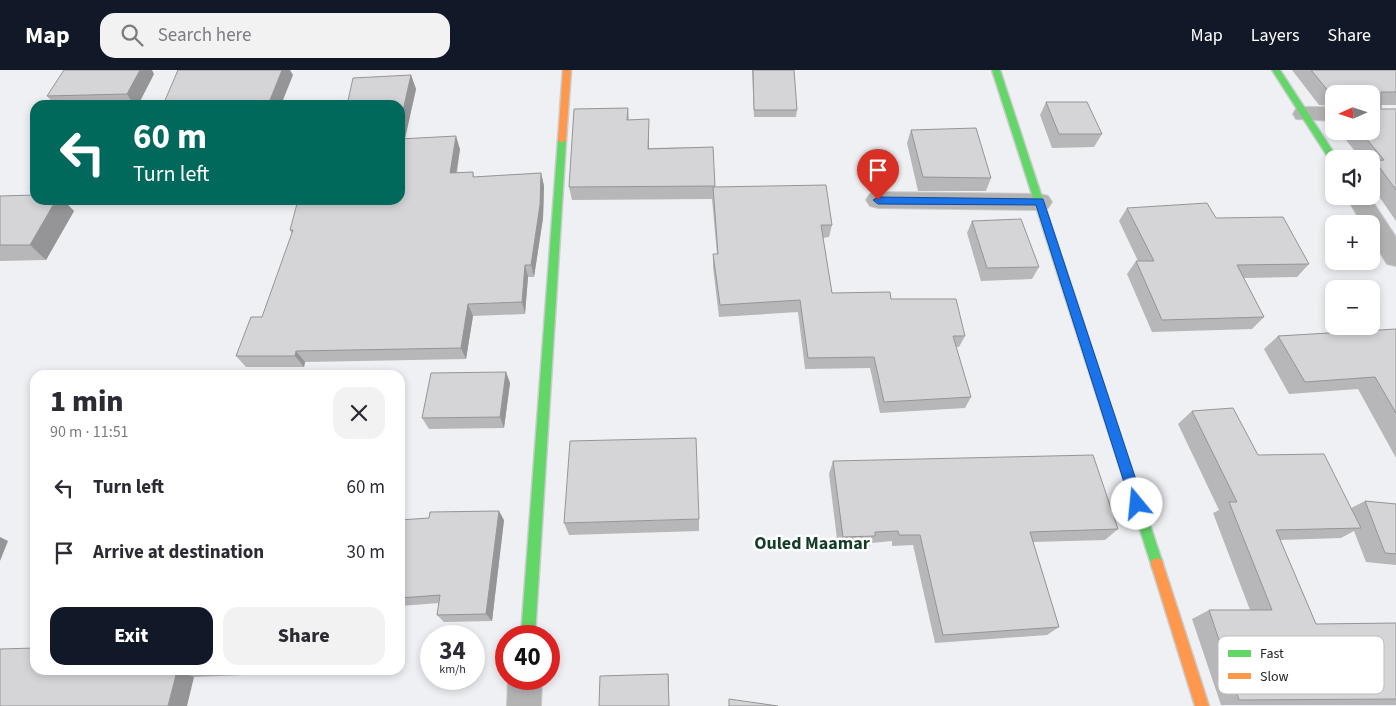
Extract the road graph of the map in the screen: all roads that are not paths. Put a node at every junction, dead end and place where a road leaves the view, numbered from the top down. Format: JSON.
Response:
{"nodes":[{"id":1,"x":567,"y":70,"type":"edge"},
{"id":2,"x":996,"y":70,"type":"edge"},
{"id":3,"x":1276,"y":70,"type":"edge"},
{"id":4,"x":1304,"y":114,"type":"junction"},
{"id":5,"x":1325,"y":114,"type":"edge"},
{"id":6,"x":1327,"y":150,"type":"edge"},
{"id":7,"x":878,"y":200,"type":"dead end"},
{"id":8,"x":1040,"y":202,"type":"junction"},
{"id":9,"x":1363,"y":205,"type":"edge"},
{"id":10,"x":1396,"y":257,"type":"edge"},
{"id":11,"x":529,"y":625,"type":"edge"},
{"id":12,"x":525,"y":690,"type":"edge"},
{"id":13,"x":524,"y":706,"type":"edge"},
{"id":14,"x":1202,"y":706,"type":"edge"}],
"edges":[{"from":1,"to":11,"type":"street"},
{"from":2,"to":8,"type":"street"},
{"from":3,"to":4,"type":"street"},
{"from":4,"to":5,"type":"street"},
{"from":4,"to":6,"type":"street"},
{"from":7,"to":8,"type":"street"},
{"from":8,"to":14,"type":"street"},
{"from":9,"to":10,"type":"street"},
{"from":12,"to":13,"type":"street"}]}
